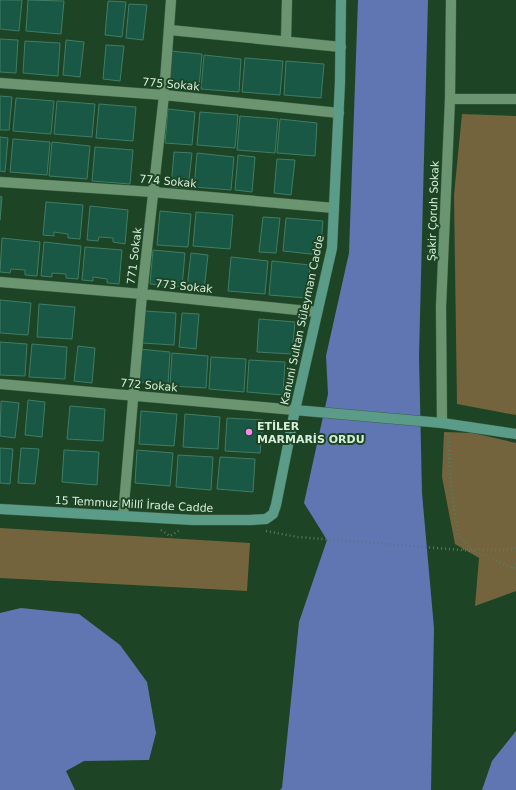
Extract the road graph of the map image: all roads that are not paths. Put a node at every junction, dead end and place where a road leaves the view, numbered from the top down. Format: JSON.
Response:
{"nodes":[{"id":1,"x":171,"y":0,"type":"edge"},
{"id":2,"x":288,"y":0,"type":"edge"},
{"id":3,"x":341,"y":0,"type":"edge"},
{"id":4,"x":451,"y":0,"type":"edge"},
{"id":5,"x":170,"y":30,"type":"junction"},
{"id":6,"x":286,"y":41,"type":"junction"},
{"id":7,"x":341,"y":46,"type":"junction"},
{"id":8,"x":0,"y":83,"type":"edge"},
{"id":9,"x":164,"y":96,"type":"junction"},
{"id":10,"x":450,"y":99,"type":"junction"},
{"id":11,"x":516,"y":100,"type":"edge"},
{"id":12,"x":339,"y":113,"type":"junction"},
{"id":13,"x":0,"y":182,"type":"edge"},
{"id":14,"x":154,"y":192,"type":"junction"},
{"id":15,"x":334,"y":208,"type":"junction"},
{"id":16,"x":0,"y":282,"type":"edge"},
{"id":17,"x":142,"y":294,"type":"junction"},
{"id":18,"x":317,"y":312,"type":"junction"},
{"id":19,"x":0,"y":384,"type":"edge"},
{"id":20,"x":132,"y":396,"type":"junction"},
{"id":21,"x":295,"y":410,"type":"junction"},
{"id":22,"x":445,"y":423,"type":"junction"},
{"id":23,"x":516,"y":434,"type":"edge"},
{"id":24,"x":0,"y":509,"type":"edge"},
{"id":25,"x":123,"y":516,"type":"junction"},
{"id":26,"x":266,"y":519,"type":"joint"}],
"edges":[{"from":1,"to":5,"type":"street","name":"771 Sokak"},
{"from":2,"to":6,"type":"street"},
{"from":3,"to":7,"type":"street","name":"Kanuni Sultan Süleyman Cadde"},
{"from":4,"to":10,"type":"street","name":"Şakir Çoruh Sokak"},
{"from":5,"to":6,"type":"street"},
{"from":5,"to":9,"type":"street","name":"771 Sokak"},
{"from":6,"to":7,"type":"street"},
{"from":7,"to":12,"type":"street","name":"Kanuni Sultan Süleyman Cadde"},
{"from":8,"to":9,"type":"street","name":"775 Sokak"},
{"from":9,"to":12,"type":"street","name":"775 Sokak"},
{"from":9,"to":14,"type":"street","name":"771 Sokak"},
{"from":10,"to":11,"type":"street"},
{"from":10,"to":22,"type":"street","name":"Şakir Çoruh Sokak"},
{"from":12,"to":15,"type":"street","name":"Kanuni Sultan Süleyman Cadde"},
{"from":13,"to":14,"type":"street","name":"774 Sokak"},
{"from":14,"to":15,"type":"street","name":"774 Sokak"},
{"from":14,"to":17,"type":"street","name":"771 Sokak"},
{"from":15,"to":18,"type":"street","name":"Kanuni Sultan Süleyman Cadde"},
{"from":16,"to":17,"type":"street","name":"773 Sokak"},
{"from":17,"to":18,"type":"street","name":"773 Sokak"},
{"from":17,"to":20,"type":"street","name":"771 Sokak"},
{"from":18,"to":21,"type":"street","name":"Kanuni Sultan Süleyman Cadde"},
{"from":19,"to":20,"type":"street","name":"772 Sokak"},
{"from":20,"to":21,"type":"street","name":"772 Sokak"},
{"from":20,"to":25,"type":"street","name":"771 Sokak"},
{"from":21,"to":22,"type":"street"},
{"from":21,"to":26,"type":"street","name":"Kanuni Sultan Süleyman Cadde"},
{"from":22,"to":23,"type":"street"},
{"from":24,"to":25,"type":"street","name":"15 Temmuz Millî İrade Cadde"},
{"from":25,"to":26,"type":"street","name":"15 Temmuz Millî İrade Cadde"}]}
